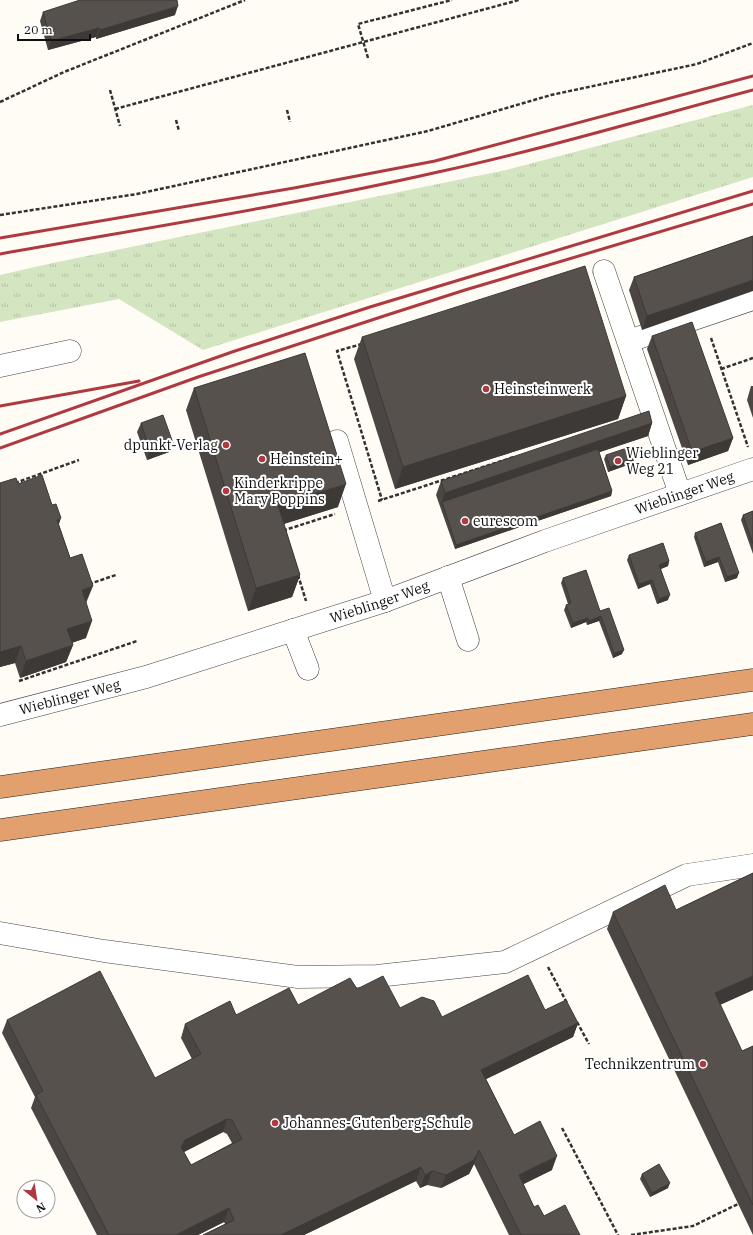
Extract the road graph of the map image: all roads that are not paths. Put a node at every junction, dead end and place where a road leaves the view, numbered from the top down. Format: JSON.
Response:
{"nodes":[{"id":1,"x":604,"y":271,"type":"dead end"},
{"id":2,"x":753,"y":299,"type":"edge"},
{"id":3,"x":628,"y":341,"type":"junction"},
{"id":4,"x":70,"y":351,"type":"dead end"},
{"id":5,"x":0,"y":366,"type":"edge"},
{"id":6,"x":337,"y":441,"type":"dead end"},
{"id":7,"x":753,"y":469,"type":"edge"},
{"id":8,"x":680,"y":494,"type":"junction"},
{"id":9,"x":448,"y":577,"type":"junction"},
{"id":10,"x":385,"y":601,"type":"junction"},
{"id":11,"x":303,"y":627,"type":"junction"},
{"id":12,"x":468,"y":640,"type":"dead end"},
{"id":13,"x":308,"y":669,"type":"dead end"},
{"id":14,"x":753,"y":680,"type":"edge"},
{"id":15,"x":0,"y":715,"type":"edge"},
{"id":16,"x":753,"y":724,"type":"edge"},
{"id":17,"x":0,"y":787,"type":"edge"},
{"id":18,"x":0,"y":830,"type":"edge"},
{"id":19,"x":753,"y":865,"type":"edge"},
{"id":20,"x":0,"y":934,"type":"edge"}],
"edges":[{"from":1,"to":3,"type":"street"},
{"from":2,"to":3,"type":"street"},
{"from":3,"to":8,"type":"street"},
{"from":4,"to":5,"type":"street"},
{"from":6,"to":10,"type":"street"},
{"from":7,"to":8,"type":"street","name":"Wieblinger Weg"},
{"from":8,"to":9,"type":"street","name":"Wieblinger Weg"},
{"from":9,"to":10,"type":"street","name":"Wieblinger Weg"},
{"from":9,"to":12,"type":"street"},
{"from":10,"to":11,"type":"street","name":"Wieblinger Weg"},
{"from":11,"to":13,"type":"street"},
{"from":11,"to":15,"type":"street","name":"Wieblinger Weg"},
{"from":14,"to":17,"type":"highway"},
{"from":16,"to":18,"type":"highway"},
{"from":19,"to":20,"type":"street"}]}
